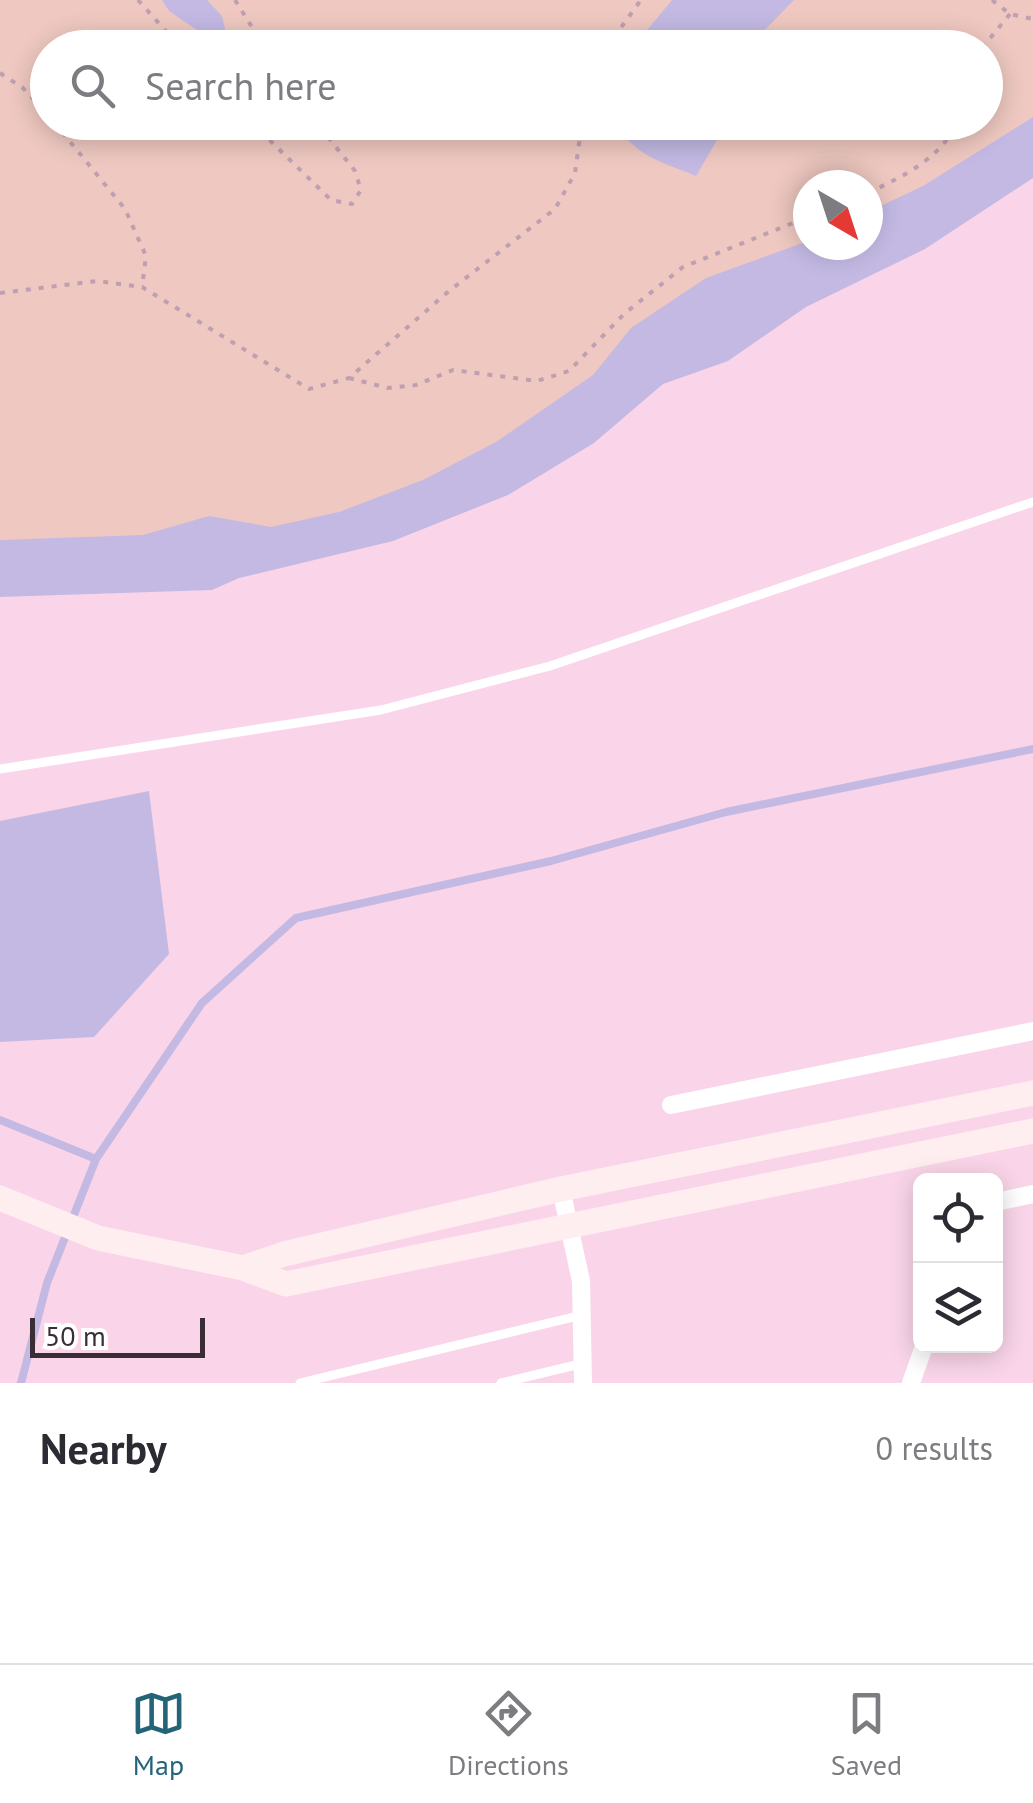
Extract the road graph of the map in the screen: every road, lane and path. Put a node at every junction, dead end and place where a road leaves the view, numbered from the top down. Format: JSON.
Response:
{"nodes":[{"id":1,"x":138,"y":0,"type":"edge"},
{"id":2,"x":234,"y":0,"type":"edge"},
{"id":3,"x":641,"y":0,"type":"edge"},
{"id":4,"x":992,"y":0,"type":"edge"},
{"id":5,"x":1010,"y":14,"type":"junction"},
{"id":6,"x":1033,"y":19,"type":"edge"},
{"id":7,"x":166,"y":30,"type":"edge"},
{"id":8,"x":253,"y":30,"type":"edge"},
{"id":9,"x":619,"y":30,"type":"edge"},
{"id":10,"x":997,"y":30,"type":"edge"},
{"id":11,"x":0,"y":73,"type":"edge"},
{"id":12,"x":30,"y":96,"type":"edge"},
{"id":13,"x":69,"y":140,"type":"edge"},
{"id":14,"x":269,"y":140,"type":"edge"},
{"id":15,"x":331,"y":140,"type":"edge"},
{"id":16,"x":580,"y":140,"type":"edge"},
{"id":17,"x":949,"y":140,"type":"edge"},
{"id":18,"x":883,"y":186,"type":"edge"},
{"id":19,"x":793,"y":223,"type":"edge"},
{"id":20,"x":142,"y":287,"type":"junction"},
{"id":21,"x":0,"y":293,"type":"edge"},
{"id":22,"x":349,"y":378,"type":"junction"},
{"id":23,"x":1033,"y":502,"type":"edge"},
{"id":24,"x":0,"y":769,"type":"edge"},
{"id":25,"x":1033,"y":1031,"type":"edge"},
{"id":26,"x":1033,"y":1093,"type":"edge"},
{"id":27,"x":671,"y":1105,"type":"dead end"},
{"id":28,"x":1033,"y":1131,"type":"edge"},
{"id":29,"x":561,"y":1189,"type":"junction"},
{"id":30,"x":1033,"y":1194,"type":"edge"},
{"id":31,"x":0,"y":1198,"type":"edge"},
{"id":32,"x":1003,"y":1200,"type":"edge"},
{"id":33,"x":570,"y":1228,"type":"junction"},
{"id":34,"x":242,"y":1268,"type":"junction"},
{"id":35,"x":582,"y":1315,"type":"junction"},
{"id":36,"x":922,"y":1353,"type":"edge"},
{"id":37,"x":580,"y":1364,"type":"junction"},
{"id":38,"x":300,"y":1383,"type":"edge"},
{"id":39,"x":500,"y":1383,"type":"edge"},
{"id":40,"x":583,"y":1383,"type":"edge"},
{"id":41,"x":912,"y":1383,"type":"edge"}],
"edges":[{"from":1,"to":7,"type":"path"},
{"from":2,"to":8,"type":"path"},
{"from":3,"to":9,"type":"path"},
{"from":4,"to":5,"type":"path"},
{"from":5,"to":6,"type":"path"},
{"from":5,"to":10,"type":"path"},
{"from":11,"to":12,"type":"path"},
{"from":13,"to":20,"type":"path"},
{"from":14,"to":15,"type":"path"},
{"from":16,"to":22,"type":"path"},
{"from":17,"to":18,"type":"path"},
{"from":19,"to":22,"type":"path"},
{"from":20,"to":21,"type":"path"},
{"from":20,"to":22,"type":"path"},
{"from":23,"to":24,"type":"lane"},
{"from":25,"to":27,"type":"street"},
{"from":26,"to":29,"type":"main road"},
{"from":28,"to":33,"type":"main road"},
{"from":29,"to":33,"type":"street"},
{"from":29,"to":34,"type":"main road"},
{"from":30,"to":32,"type":"street"},
{"from":31,"to":34,"type":"main road"},
{"from":33,"to":34,"type":"main road"},
{"from":33,"to":35,"type":"street"},
{"from":35,"to":37,"type":"street"},
{"from":35,"to":38,"type":"lane"},
{"from":36,"to":41,"type":"street"},
{"from":37,"to":39,"type":"lane"},
{"from":37,"to":40,"type":"street"}]}
